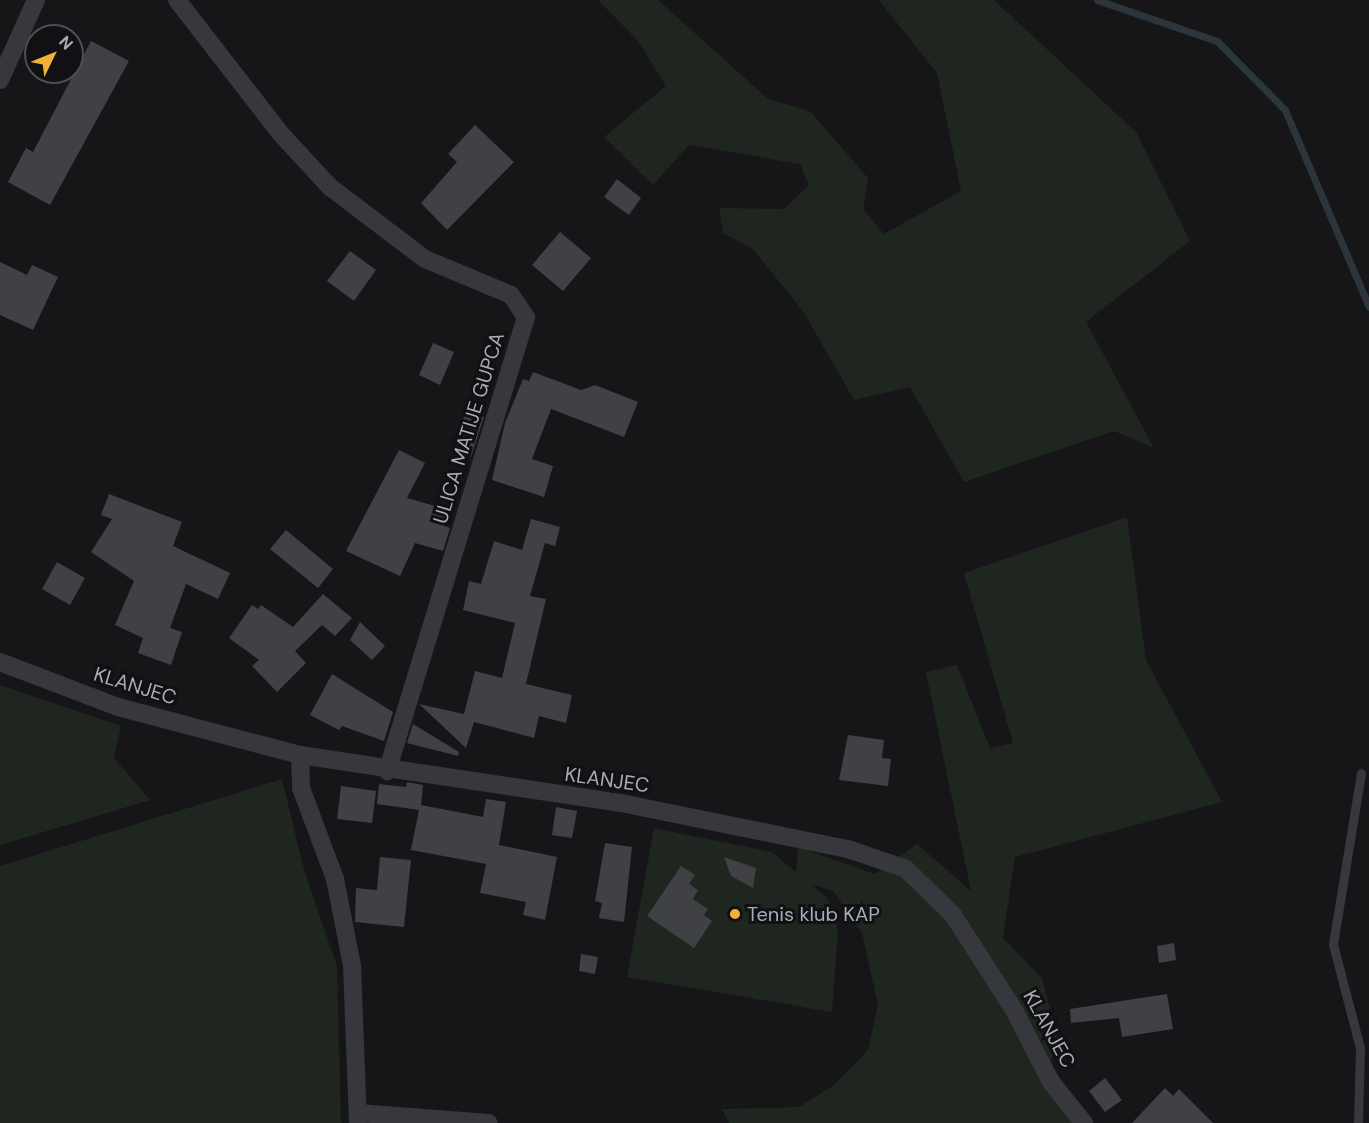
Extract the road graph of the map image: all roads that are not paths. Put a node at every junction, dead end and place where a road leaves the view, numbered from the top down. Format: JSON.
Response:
{"nodes":[{"id":1,"x":36,"y":0,"type":"edge"},
{"id":2,"x":177,"y":0,"type":"edge"},
{"id":3,"x":0,"y":80,"type":"edge"},
{"id":4,"x":0,"y":662,"type":"edge"},
{"id":5,"x":300,"y":755,"type":"junction"},
{"id":6,"x":387,"y":771,"type":"junction"},
{"id":7,"x":1360,"y":774,"type":"dead end"},
{"id":8,"x":358,"y":1118,"type":"edge"},
{"id":9,"x":489,"y":1123,"type":"edge"},
{"id":10,"x":1084,"y":1123,"type":"edge"},
{"id":11,"x":1358,"y":1123,"type":"edge"}],
"edges":[{"from":1,"to":3,"type":"street"},
{"from":2,"to":6,"type":"street","name":"ULICA MATIJE GUPCA"},
{"from":4,"to":5,"type":"street","name":"KLANJEC"},
{"from":5,"to":6,"type":"street","name":"KLANJEC"},
{"from":5,"to":8,"type":"street"},
{"from":6,"to":10,"type":"street","name":"KLANJEC"},
{"from":7,"to":11,"type":"lane"},
{"from":8,"to":9,"type":"street"}]}
